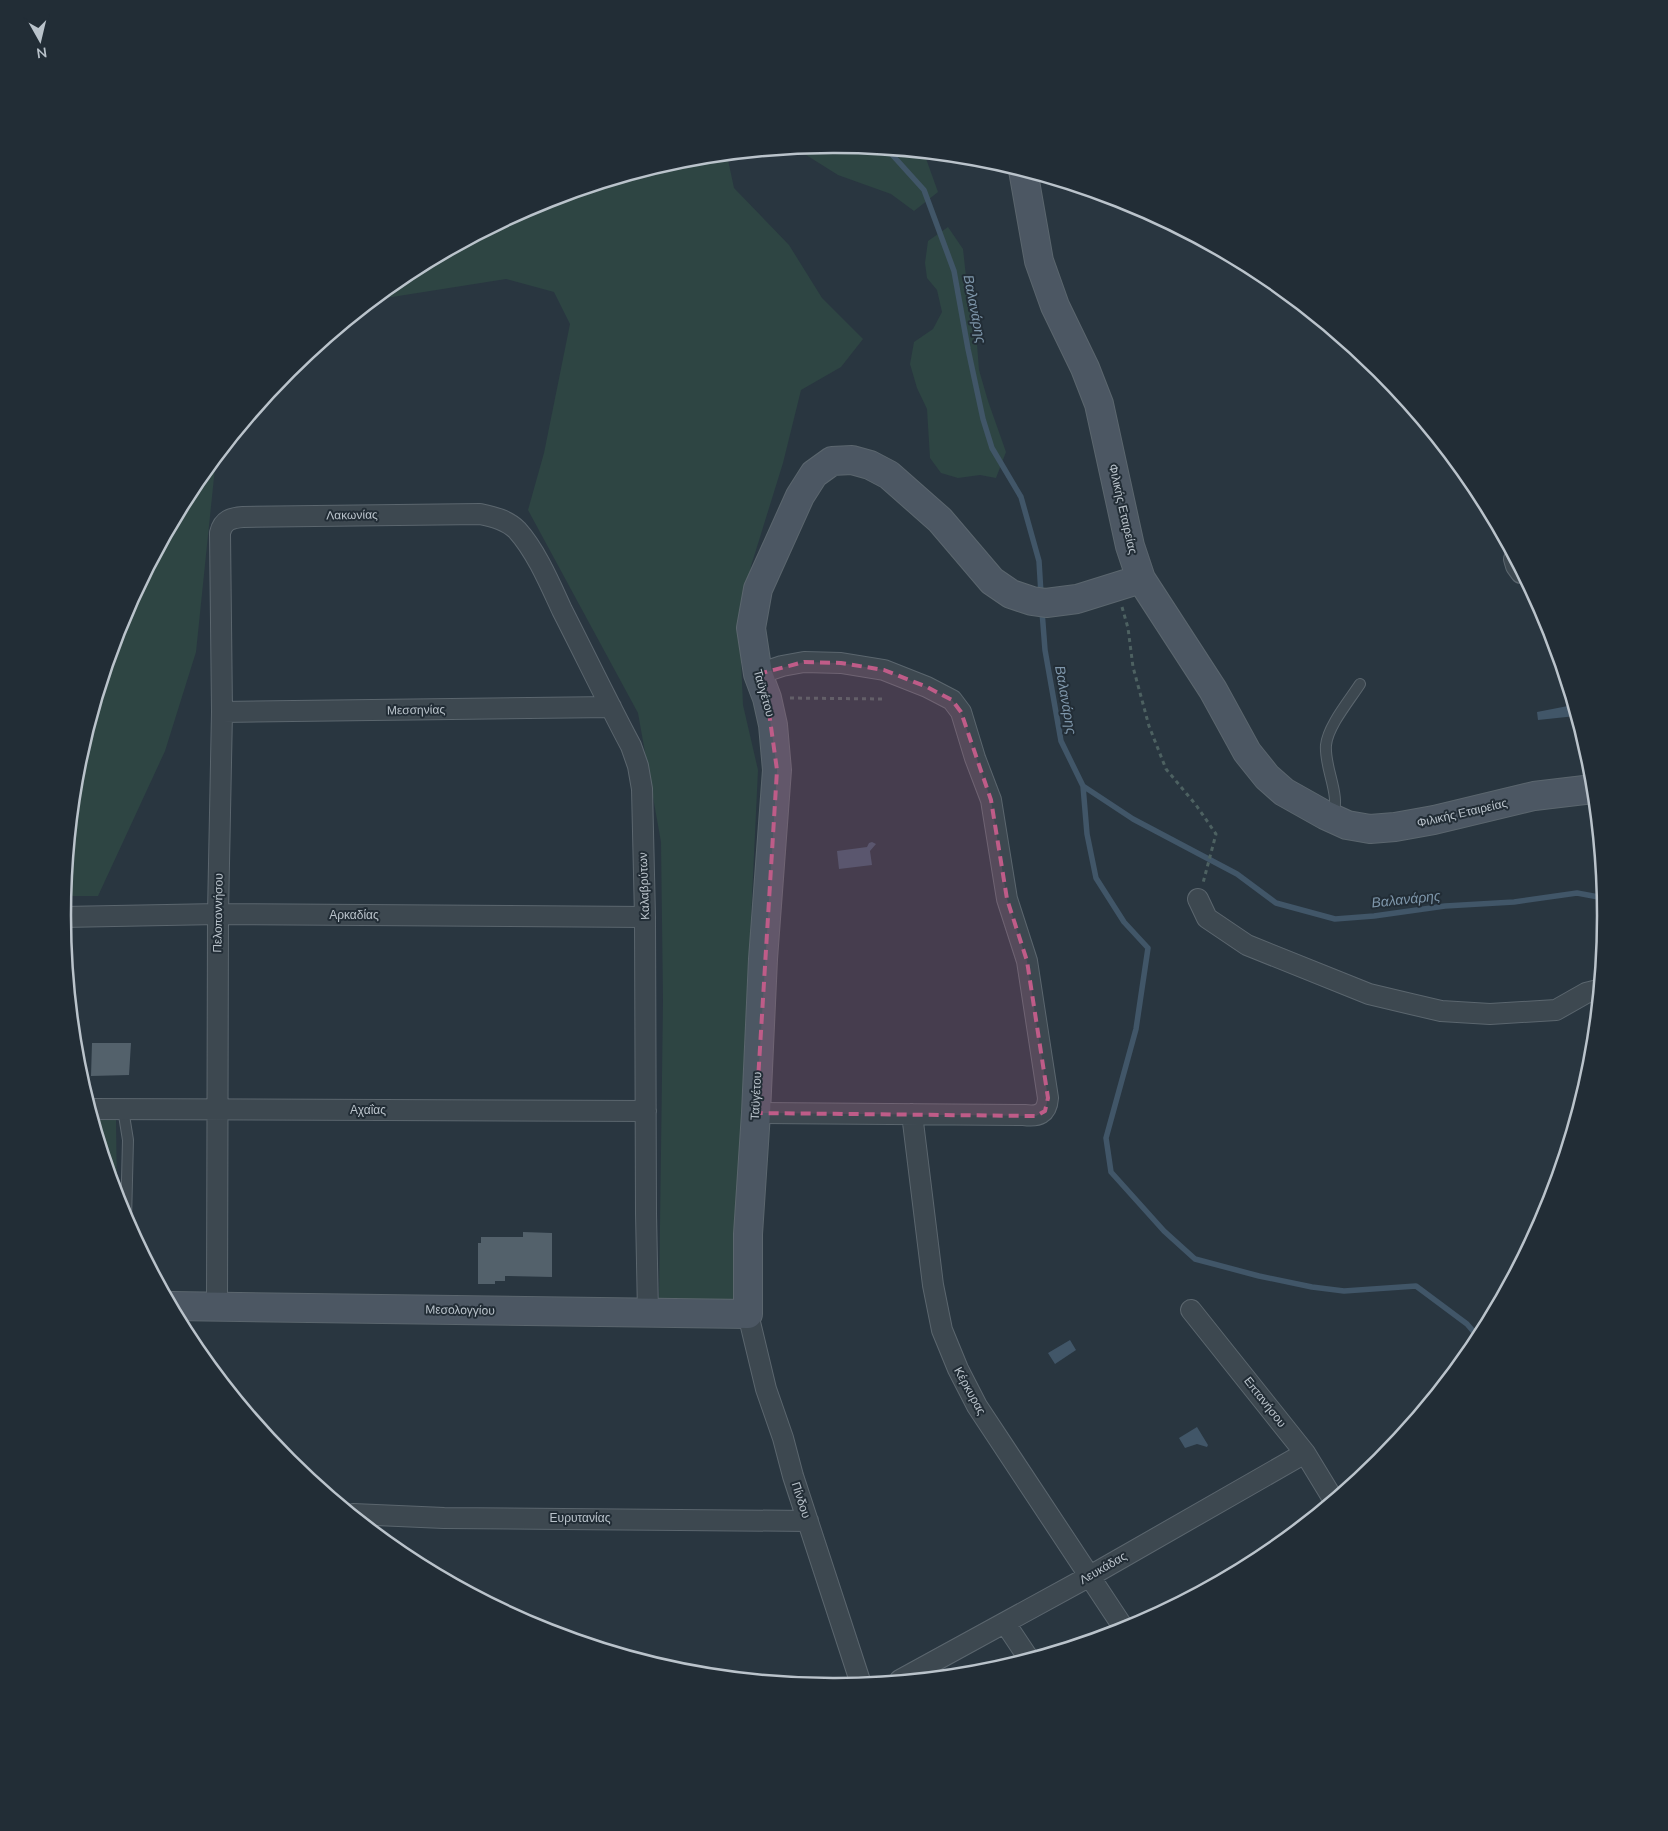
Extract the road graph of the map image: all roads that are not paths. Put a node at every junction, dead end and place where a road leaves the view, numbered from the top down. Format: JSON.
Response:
{"nodes":[{"id":1,"x":1024,"y":177,"type":"edge"},
{"id":2,"x":480,"y":514,"type":"joint"},
{"id":3,"x":225,"y":522,"type":"joint"},
{"id":4,"x":1129,"y":583,"type":"junction"},
{"id":5,"x":1360,"y":684,"type":"dead end"},
{"id":6,"x":762,"y":686,"type":"junction"},
{"id":7,"x":611,"y":707,"type":"junction"},
{"id":8,"x":222,"y":712,"type":"junction"},
{"id":9,"x":1586,"y":790,"type":"edge"},
{"id":10,"x":1332,"y":818,"type":"junction"},
{"id":11,"x":1198,"y":899,"type":"road end"},
{"id":12,"x":218,"y":914,"type":"junction"},
{"id":13,"x":71,"y":916,"type":"edge"},
{"id":14,"x":645,"y":917,"type":"junction"},
{"id":15,"x":1592,"y":991,"type":"edge"},
{"id":16,"x":96,"y":1109,"type":"edge"},
{"id":17,"x":123,"y":1109,"type":"junction"},
{"id":18,"x":218,"y":1110,"type":"junction"},
{"id":19,"x":646,"y":1111,"type":"junction"},
{"id":20,"x":756,"y":1113,"type":"junction"},
{"id":21,"x":912,"y":1114,"type":"junction"},
{"id":22,"x":126,"y":1200,"type":"edge"},
{"id":23,"x":179,"y":1306,"type":"edge"},
{"id":24,"x":217,"y":1306,"type":"junction"},
{"id":25,"x":1191,"y":1310,"type":"dead end"},
{"id":26,"x":648,"y":1314,"type":"junction"},
{"id":27,"x":748,"y":1314,"type":"junction"},
{"id":28,"x":1305,"y":1453,"type":"junction"},
{"id":29,"x":1330,"y":1495,"type":"edge"},
{"id":30,"x":362,"y":1514,"type":"edge"},
{"id":31,"x":808,"y":1521,"type":"junction"},
{"id":32,"x":1090,"y":1576,"type":"junction"},
{"id":33,"x":1120,"y":1622,"type":"edge"},
{"id":34,"x":1005,"y":1623,"type":"junction"},
{"id":35,"x":1025,"y":1653,"type":"edge"},
{"id":36,"x":910,"y":1674,"type":"edge"},
{"id":37,"x":859,"y":1678,"type":"edge"}],
"edges":[{"from":1,"to":4,"type":"street","name":"Φιλικής Εταιρείας"},
{"from":2,"to":3,"type":"street","name":"Λακωνίας"},
{"from":2,"to":7,"type":"street","name":"Καλαβρύτων"},
{"from":3,"to":8,"type":"street","name":"Πελοποννήσου"},
{"from":4,"to":6,"type":"street","name":"Ταϋγέτου"},
{"from":4,"to":10,"type":"street","name":"Φιλικής Εταιρείας"},
{"from":5,"to":10,"type":"lane"},
{"from":6,"to":20,"type":"street","name":"Ταϋγέτου"},
{"from":6,"to":21,"type":"street"},
{"from":7,"to":8,"type":"street","name":"Μεσσηνίας"},
{"from":7,"to":14,"type":"street","name":"Καλαβρύτων"},
{"from":8,"to":12,"type":"street","name":"Πελοποννήσου"},
{"from":9,"to":10,"type":"street","name":"Φιλικής Εταιρείας"},
{"from":11,"to":15,"type":"street"},
{"from":12,"to":13,"type":"street","name":"Αρκαδίας"},
{"from":12,"to":14,"type":"street","name":"Αρκαδίας"},
{"from":12,"to":18,"type":"street","name":"Πελοποννήσου"},
{"from":14,"to":19,"type":"street","name":"Καλαβρύτων"},
{"from":16,"to":17,"type":"street","name":"Αχαΐας"},
{"from":17,"to":18,"type":"street","name":"Αχαΐας"},
{"from":17,"to":22,"type":"lane"},
{"from":18,"to":19,"type":"street","name":"Αχαΐας"},
{"from":18,"to":24,"type":"street","name":"Πελοποννήσου"},
{"from":19,"to":26,"type":"street","name":"Καλαβρύτων"},
{"from":20,"to":21,"type":"street"},
{"from":20,"to":27,"type":"street","name":"Ταϋγέτου"},
{"from":21,"to":32,"type":"street","name":"Κέρκυρας"},
{"from":23,"to":24,"type":"street","name":"Μεσολογγίου"},
{"from":24,"to":26,"type":"street","name":"Μεσολογγίου"},
{"from":25,"to":28,"type":"street","name":"Επτανήσου"},
{"from":26,"to":27,"type":"street","name":"Μεσολογγίου"},
{"from":27,"to":31,"type":"street","name":"Πίνδου"},
{"from":28,"to":29,"type":"street","name":"Επτανήσου"},
{"from":28,"to":32,"type":"street","name":"Λευκάδας"},
{"from":30,"to":31,"type":"street","name":"Ευρυτανίας"},
{"from":31,"to":37,"type":"street","name":"Πίνδου"},
{"from":32,"to":33,"type":"street","name":"Κέρκυρας"},
{"from":32,"to":34,"type":"street","name":"Λευκάδας"},
{"from":34,"to":35,"type":"street"},
{"from":34,"to":36,"type":"street","name":"Λευκάδας"}]}
